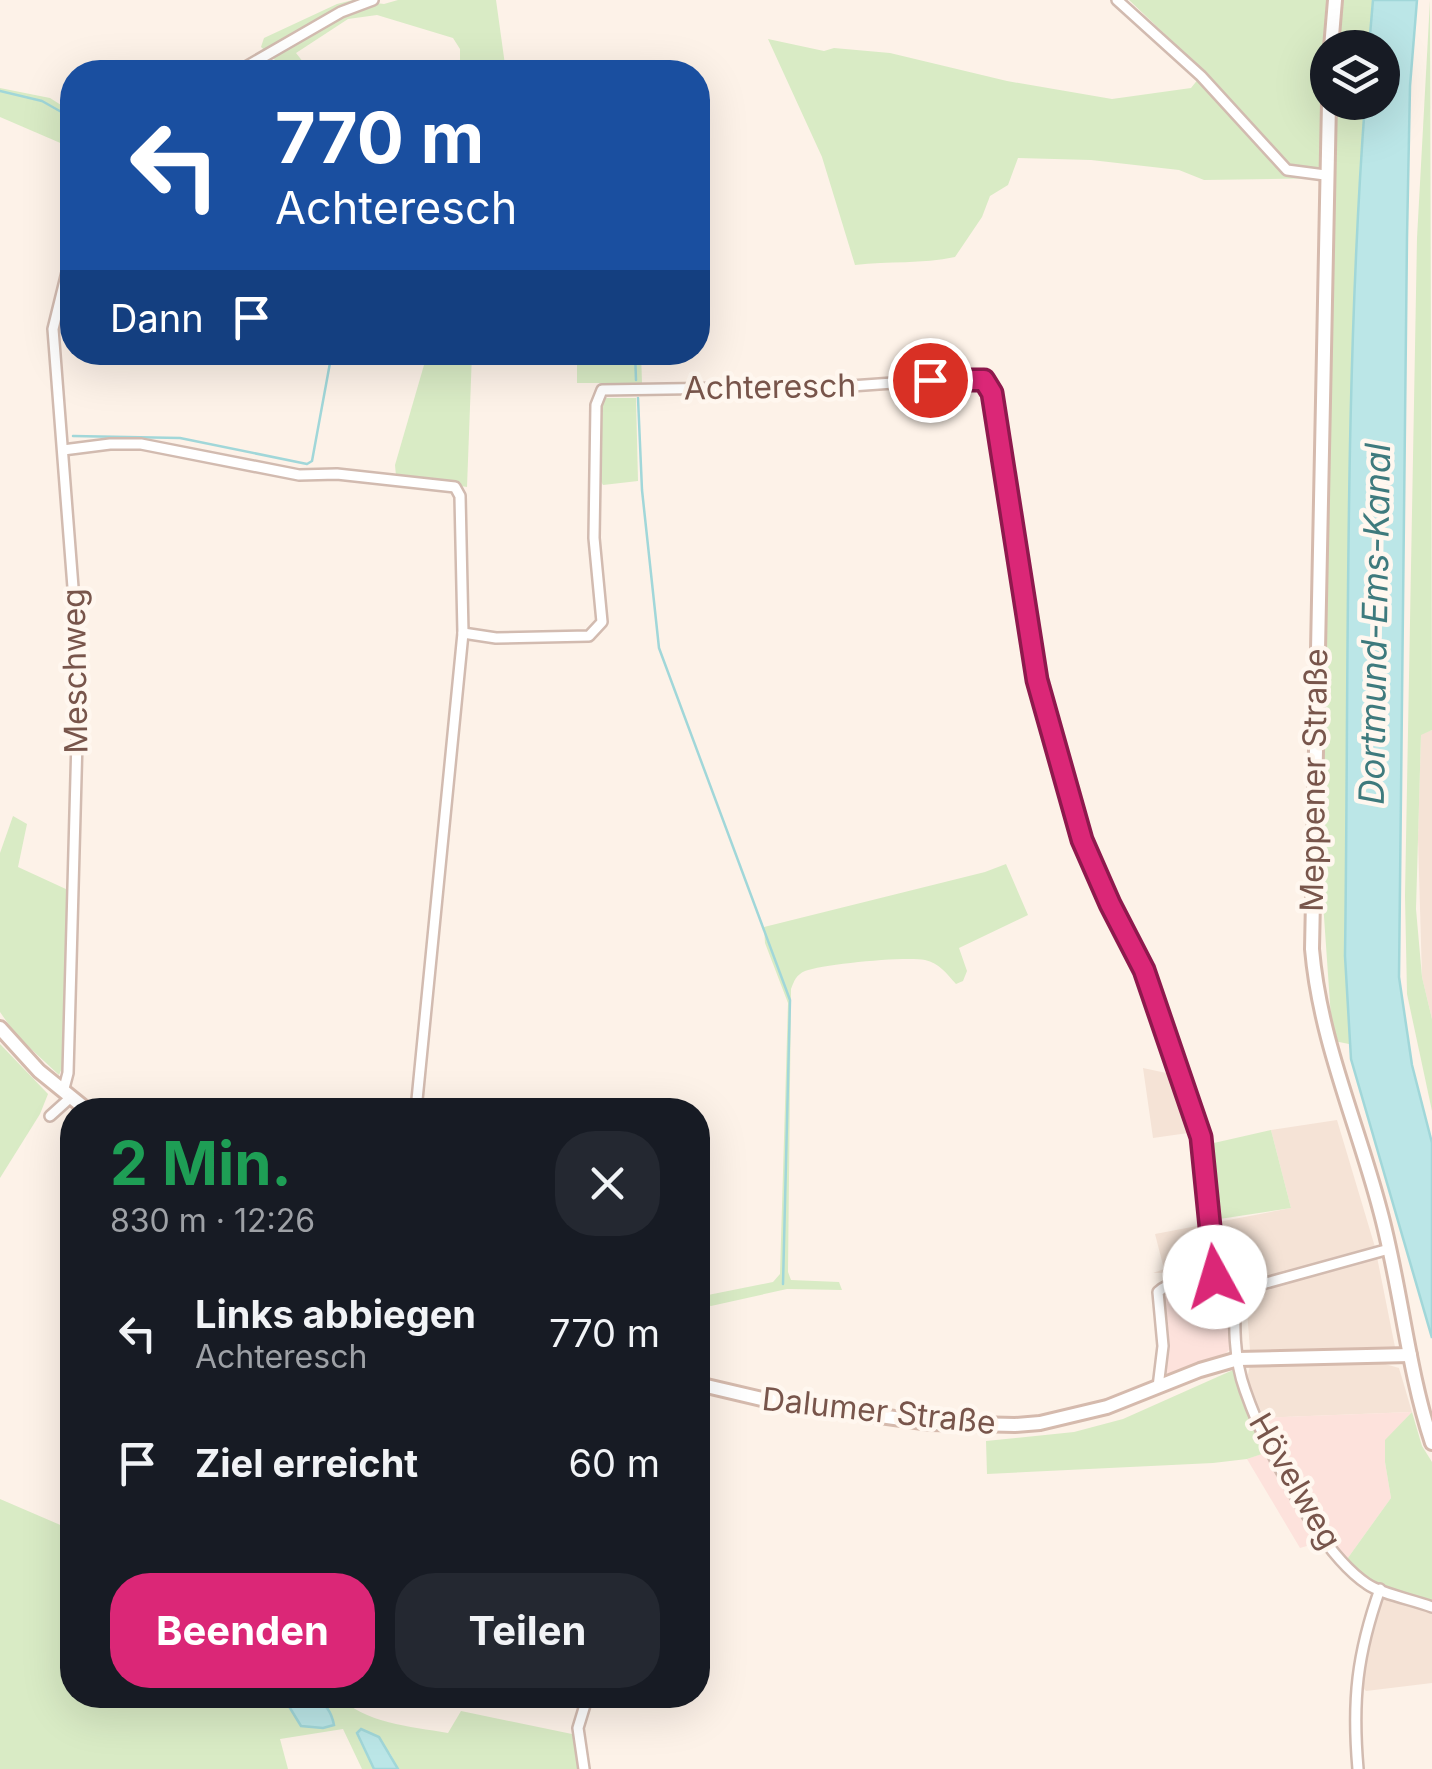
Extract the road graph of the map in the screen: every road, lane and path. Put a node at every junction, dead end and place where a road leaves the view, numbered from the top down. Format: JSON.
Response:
{"nodes":[{"id":1,"x":373,"y":0,"type":"edge"},
{"id":2,"x":1117,"y":0,"type":"edge"},
{"id":3,"x":1335,"y":0,"type":"edge"},
{"id":4,"x":1332,"y":30,"type":"edge"},
{"id":5,"x":258,"y":60,"type":"edge"},
{"id":6,"x":1327,"y":120,"type":"edge"},
{"id":7,"x":1325,"y":175,"type":"junction"},
{"id":8,"x":60,"y":301,"type":"edge"},
{"id":9,"x":63,"y":450,"type":"junction"},
{"id":10,"x":463,"y":634,"type":"junction"},
{"id":11,"x":0,"y":1028,"type":"edge"},
{"id":12,"x":66,"y":1095,"type":"junction"},
{"id":13,"x":64,"y":1098,"type":"edge"},
{"id":14,"x":70,"y":1098,"type":"edge"},
{"id":15,"x":417,"y":1098,"type":"edge"},
{"id":16,"x":60,"y":1103,"type":"edge"},
{"id":17,"x":50,"y":1116,"type":"dead end"},
{"id":18,"x":1389,"y":1249,"type":"junction"},
{"id":19,"x":1215,"y":1277,"type":"junction"},
{"id":20,"x":1236,"y":1291,"type":"junction"},
{"id":21,"x":1410,"y":1356,"type":"junction"},
{"id":22,"x":1238,"y":1359,"type":"junction"},
{"id":23,"x":710,"y":1387,"type":"edge"},
{"id":24,"x":1158,"y":1387,"type":"junction"},
{"id":25,"x":1432,"y":1443,"type":"edge"},
{"id":26,"x":1380,"y":1589,"type":"junction"},
{"id":27,"x":1432,"y":1607,"type":"edge"},
{"id":28,"x":584,"y":1708,"type":"edge"},
{"id":29,"x":584,"y":1769,"type":"edge"},
{"id":30,"x":1358,"y":1769,"type":"edge"}],
"edges":[{"from":1,"to":5,"type":"street"},
{"from":2,"to":7,"type":"street"},
{"from":3,"to":4,"type":"main road"},
{"from":6,"to":7,"type":"main road","name":"Meppener Straße"},
{"from":7,"to":18,"type":"main road","name":"Meppener Straße"},
{"from":8,"to":9,"type":"street","name":"Meschweg"},
{"from":9,"to":10,"type":"street"},
{"from":9,"to":12,"type":"street","name":"Meschweg"},
{"from":10,"to":15,"type":"street"},
{"from":10,"to":19,"type":"street","name":"Achteresch"},
{"from":11,"to":12,"type":"main road"},
{"from":12,"to":13,"type":"street"},
{"from":12,"to":14,"type":"main road"},
{"from":16,"to":17,"type":"street"},
{"from":18,"to":20,"type":"street"},
{"from":18,"to":21,"type":"main road","name":"Meppener Straße"},
{"from":19,"to":20,"type":"street"},
{"from":19,"to":24,"type":"street"},
{"from":20,"to":22,"type":"street","name":"Hövelweg"},
{"from":21,"to":22,"type":"main road","name":"Dalumer Straße"},
{"from":21,"to":25,"type":"main road","name":"Meppener Straße"},
{"from":22,"to":24,"type":"main road","name":"Dalumer Straße"},
{"from":22,"to":26,"type":"street","name":"Hövelweg"},
{"from":23,"to":24,"type":"main road","name":"Dalumer Straße"},
{"from":26,"to":27,"type":"street","name":"Hövelweg"},
{"from":26,"to":30,"type":"street"},
{"from":28,"to":29,"type":"street"}]}
